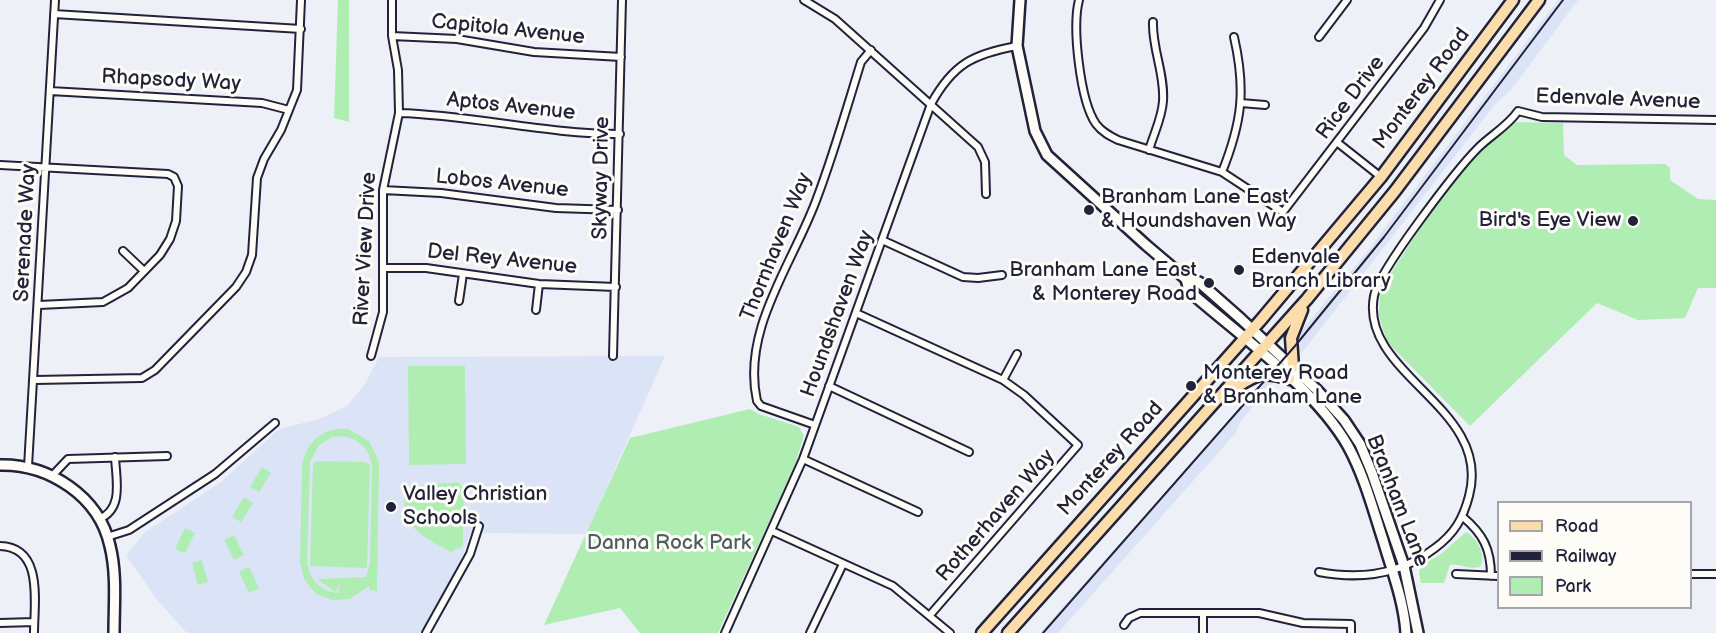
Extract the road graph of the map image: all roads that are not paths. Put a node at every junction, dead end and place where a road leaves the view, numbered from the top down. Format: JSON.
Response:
{"nodes":[{"id":1,"x":55,"y":0,"type":"edge"},
{"id":2,"x":301,"y":0,"type":"edge"},
{"id":3,"x":392,"y":0,"type":"edge"},
{"id":4,"x":622,"y":0,"type":"edge"},
{"id":5,"x":804,"y":0,"type":"edge"},
{"id":6,"x":1020,"y":0,"type":"edge"},
{"id":7,"x":1079,"y":0,"type":"edge"},
{"id":8,"x":1347,"y":0,"type":"edge"},
{"id":9,"x":1440,"y":0,"type":"edge"},
{"id":10,"x":1513,"y":0,"type":"edge"},
{"id":11,"x":1539,"y":0,"type":"edge"},
{"id":12,"x":54,"y":14,"type":"junction"},
{"id":13,"x":1153,"y":22,"type":"dead end"},
{"id":14,"x":301,"y":29,"type":"junction"},
{"id":15,"x":392,"y":36,"type":"junction"},
{"id":16,"x":1234,"y":37,"type":"dead end"},
{"id":17,"x":1320,"y":37,"type":"dead end"},
{"id":18,"x":1017,"y":46,"type":"junction"},
{"id":19,"x":871,"y":50,"type":"junction"},
{"id":20,"x":621,"y":57,"type":"junction"},
{"id":21,"x":50,"y":91,"type":"junction"},
{"id":22,"x":931,"y":104,"type":"junction"},
{"id":23,"x":1241,"y":104,"type":"junction"},
{"id":24,"x":1265,"y":105,"type":"dead end"},
{"id":25,"x":289,"y":110,"type":"junction"},
{"id":26,"x":399,"y":113,"type":"junction"},
{"id":27,"x":1716,"y":120,"type":"edge"},
{"id":28,"x":620,"y":134,"type":"junction"},
{"id":29,"x":1338,"y":143,"type":"junction"},
{"id":30,"x":1149,"y":150,"type":"junction"},
{"id":31,"x":0,"y":165,"type":"edge"},
{"id":32,"x":46,"y":167,"type":"junction"},
{"id":33,"x":1222,"y":172,"type":"junction"},
{"id":34,"x":1381,"y":177,"type":"junction"},
{"id":35,"x":383,"y":190,"type":"junction"},
{"id":36,"x":986,"y":194,"type":"dead end"},
{"id":37,"x":618,"y":210,"type":"junction"},
{"id":38,"x":882,"y":240,"type":"junction"},
{"id":39,"x":123,"y":251,"type":"dead end"},
{"id":40,"x":383,"y":268,"type":"junction"},
{"id":41,"x":144,"y":271,"type":"junction"},
{"id":42,"x":463,"y":274,"type":"junction"},
{"id":43,"x":1002,"y":275,"type":"dead end"},
{"id":44,"x":1186,"y":279,"type":"junction"},
{"id":45,"x":539,"y":284,"type":"junction"},
{"id":46,"x":616,"y":287,"type":"junction"},
{"id":47,"x":1307,"y":299,"type":"junction"},
{"id":48,"x":459,"y":302,"type":"dead end"},
{"id":49,"x":39,"y":305,"type":"junction"},
{"id":50,"x":536,"y":310,"type":"dead end"},
{"id":51,"x":856,"y":313,"type":"junction"},
{"id":52,"x":1253,"y":330,"type":"junction"},
{"id":53,"x":1245,"y":340,"type":"junction"},
{"id":54,"x":1264,"y":348,"type":"junction"},
{"id":55,"x":1017,"y":354,"type":"dead end"},
{"id":56,"x":372,"y":356,"type":"dead end"},
{"id":57,"x":613,"y":356,"type":"dead end"},
{"id":58,"x":1293,"y":367,"type":"junction"},
{"id":59,"x":1290,"y":379,"type":"junction"},
{"id":60,"x":34,"y":380,"type":"junction"},
{"id":61,"x":1003,"y":380,"type":"junction"},
{"id":62,"x":829,"y":386,"type":"junction"},
{"id":63,"x":1220,"y":398,"type":"junction"},
{"id":64,"x":275,"y":423,"type":"dead end"},
{"id":65,"x":815,"y":425,"type":"junction"},
{"id":66,"x":969,"y":452,"type":"dead end"},
{"id":67,"x":167,"y":456,"type":"dead end"},
{"id":68,"x":115,"y":457,"type":"junction"},
{"id":69,"x":803,"y":459,"type":"junction"},
{"id":70,"x":0,"y":465,"type":"edge"},
{"id":71,"x":28,"y":467,"type":"junction"},
{"id":72,"x":52,"y":476,"type":"junction"},
{"id":73,"x":918,"y":512,"type":"dead end"},
{"id":74,"x":1463,"y":517,"type":"junction"},
{"id":75,"x":99,"y":519,"type":"junction"},
{"id":76,"x":479,"y":526,"type":"dead end"},
{"id":77,"x":772,"y":531,"type":"junction"},
{"id":78,"x":107,"y":537,"type":"junction"},
{"id":79,"x":0,"y":546,"type":"edge"},
{"id":80,"x":843,"y":564,"type":"junction"},
{"id":81,"x":1404,"y":566,"type":"junction"},
{"id":82,"x":1393,"y":570,"type":"junction"},
{"id":83,"x":1319,"y":572,"type":"dead end"},
{"id":84,"x":1456,"y":574,"type":"dead end"},
{"id":85,"x":1692,"y":574,"type":"edge"},
{"id":86,"x":1716,"y":574,"type":"edge"},
{"id":87,"x":1495,"y":576,"type":"edge"},
{"id":88,"x":1203,"y":613,"type":"junction"},
{"id":89,"x":930,"y":615,"type":"junction"},
{"id":90,"x":0,"y":622,"type":"edge"},
{"id":91,"x":34,"y":622,"type":"junction"},
{"id":92,"x":1124,"y":625,"type":"dead end"},
{"id":93,"x":34,"y":633,"type":"edge"},
{"id":94,"x":114,"y":633,"type":"edge"},
{"id":95,"x":426,"y":633,"type":"edge"},
{"id":96,"x":725,"y":633,"type":"edge"},
{"id":97,"x":810,"y":633,"type":"edge"},
{"id":98,"x":950,"y":633,"type":"edge"},
{"id":99,"x":982,"y":633,"type":"edge"},
{"id":100,"x":1008,"y":633,"type":"edge"},
{"id":101,"x":1203,"y":633,"type":"edge"},
{"id":102,"x":1351,"y":633,"type":"edge"},
{"id":103,"x":1406,"y":633,"type":"edge"},
{"id":104,"x":1418,"y":633,"type":"edge"}],
"edges":[{"from":1,"to":12,"type":"street","name":"Serenade Way"},
{"from":2,"to":14,"type":"street"},
{"from":3,"to":15,"type":"street","name":"River View Drive"},
{"from":4,"to":20,"type":"street","name":"Skyway Drive"},
{"from":5,"to":19,"type":"street"},
{"from":6,"to":18,"type":"main road"},
{"from":7,"to":30,"type":"street"},
{"from":8,"to":17,"type":"street"},
{"from":9,"to":29,"type":"street","name":"Rice Drive"},
{"from":10,"to":34,"type":"main road","name":"Monterey Road"},
{"from":11,"to":47,"type":"main road","name":"Monterey Road"},
{"from":12,"to":14,"type":"street"},
{"from":12,"to":21,"type":"street","name":"Serenade Way"},
{"from":13,"to":30,"type":"street"},
{"from":14,"to":25,"type":"street"},
{"from":15,"to":20,"type":"street","name":"Capitola Avenue"},
{"from":15,"to":26,"type":"street","name":"River View Drive"},
{"from":16,"to":23,"type":"street"},
{"from":18,"to":22,"type":"street","name":"Houndshaven Way"},
{"from":18,"to":44,"type":"main road"},
{"from":19,"to":22,"type":"street"},
{"from":19,"to":65,"type":"street","name":"Thornhaven Way"},
{"from":20,"to":28,"type":"street","name":"Skyway Drive"},
{"from":21,"to":25,"type":"street","name":"Rhapsody Way"},
{"from":21,"to":32,"type":"street","name":"Serenade Way"},
{"from":22,"to":36,"type":"street"},
{"from":22,"to":38,"type":"street","name":"Houndshaven Way"},
{"from":23,"to":24,"type":"street"},
{"from":23,"to":33,"type":"street"},
{"from":25,"to":60,"type":"street"},
{"from":26,"to":28,"type":"street","name":"Aptos Avenue"},
{"from":26,"to":35,"type":"street","name":"River View Drive"},
{"from":27,"to":74,"type":"street","name":"Edenvale Avenue"},
{"from":28,"to":37,"type":"street","name":"Skyway Drive"},
{"from":29,"to":33,"type":"street","name":"Rice Drive"},
{"from":29,"to":34,"type":"street"},
{"from":30,"to":33,"type":"street"},
{"from":31,"to":32,"type":"street"},
{"from":32,"to":41,"type":"street"},
{"from":32,"to":49,"type":"street","name":"Serenade Way"},
{"from":34,"to":52,"type":"main road","name":"Monterey Road"},
{"from":35,"to":37,"type":"street","name":"Lobos Avenue"},
{"from":35,"to":40,"type":"street","name":"River View Drive"},
{"from":37,"to":46,"type":"street","name":"Skyway Drive"},
{"from":38,"to":43,"type":"street"},
{"from":38,"to":51,"type":"street","name":"Houndshaven Way"},
{"from":39,"to":41,"type":"street"},
{"from":40,"to":42,"type":"street","name":"Del Rey Avenue"},
{"from":40,"to":56,"type":"street","name":"River View Drive"},
{"from":41,"to":49,"type":"street"},
{"from":42,"to":45,"type":"street","name":"Del Rey Avenue"},
{"from":42,"to":48,"type":"street"},
{"from":44,"to":52,"type":"main road"},
{"from":44,"to":53,"type":"main road"},
{"from":45,"to":46,"type":"street","name":"Del Rey Avenue"},
{"from":45,"to":50,"type":"street"},
{"from":46,"to":57,"type":"street","name":"Skyway Drive"},
{"from":47,"to":54,"type":"main road","name":"Monterey Road"},
{"from":47,"to":58,"type":"main road"},
{"from":49,"to":60,"type":"street","name":"Serenade Way"},
{"from":51,"to":61,"type":"street","name":"Rotherhaven Way"},
{"from":51,"to":62,"type":"street","name":"Houndshaven Way"},
{"from":52,"to":53,"type":"main road","name":"Monterey Road"},
{"from":52,"to":54,"type":"main road"},
{"from":53,"to":54,"type":"main road"},
{"from":53,"to":99,"type":"main road","name":"Monterey Road"},
{"from":54,"to":58,"type":"main road","name":"Branham Lane"},
{"from":54,"to":59,"type":"main road","name":"Branham Lane"},
{"from":54,"to":63,"type":"main road","name":"Monterey Road"},
{"from":55,"to":61,"type":"street"},
{"from":58,"to":81,"type":"main road","name":"Branham Lane"},
{"from":59,"to":63,"type":"main road"},
{"from":59,"to":82,"type":"main road","name":"Branham Lane"},
{"from":60,"to":71,"type":"street","name":"Serenade Way"},
{"from":61,"to":89,"type":"street","name":"Rotherhaven Way"},
{"from":62,"to":65,"type":"street","name":"Houndshaven Way"},
{"from":62,"to":66,"type":"street"},
{"from":63,"to":100,"type":"main road","name":"Monterey Road"},
{"from":64,"to":78,"type":"street"},
{"from":65,"to":69,"type":"street","name":"Houndshaven Way"},
{"from":67,"to":68,"type":"street"},
{"from":68,"to":72,"type":"street"},
{"from":68,"to":75,"type":"street"},
{"from":69,"to":73,"type":"street"},
{"from":69,"to":77,"type":"street","name":"Houndshaven Way"},
{"from":70,"to":71,"type":"main road"},
{"from":71,"to":72,"type":"main road"},
{"from":72,"to":75,"type":"main road"},
{"from":74,"to":81,"type":"street"},
{"from":74,"to":87,"type":"street"},
{"from":75,"to":78,"type":"main road"},
{"from":76,"to":95,"type":"street"},
{"from":77,"to":80,"type":"street"},
{"from":77,"to":96,"type":"street","name":"Houndshaven Way"},
{"from":78,"to":94,"type":"main road"},
{"from":79,"to":91,"type":"street"},
{"from":80,"to":89,"type":"street"},
{"from":80,"to":97,"type":"street"},
{"from":81,"to":82,"type":"street"},
{"from":81,"to":104,"type":"main road","name":"Branham Lane"},
{"from":82,"to":83,"type":"street"},
{"from":82,"to":103,"type":"main road","name":"Branham Lane"},
{"from":84,"to":87,"type":"street"},
{"from":85,"to":86,"type":"street"},
{"from":88,"to":92,"type":"street"},
{"from":88,"to":101,"type":"street"},
{"from":88,"to":102,"type":"street"},
{"from":89,"to":98,"type":"street"},
{"from":90,"to":91,"type":"street"},
{"from":91,"to":93,"type":"street"}]}
